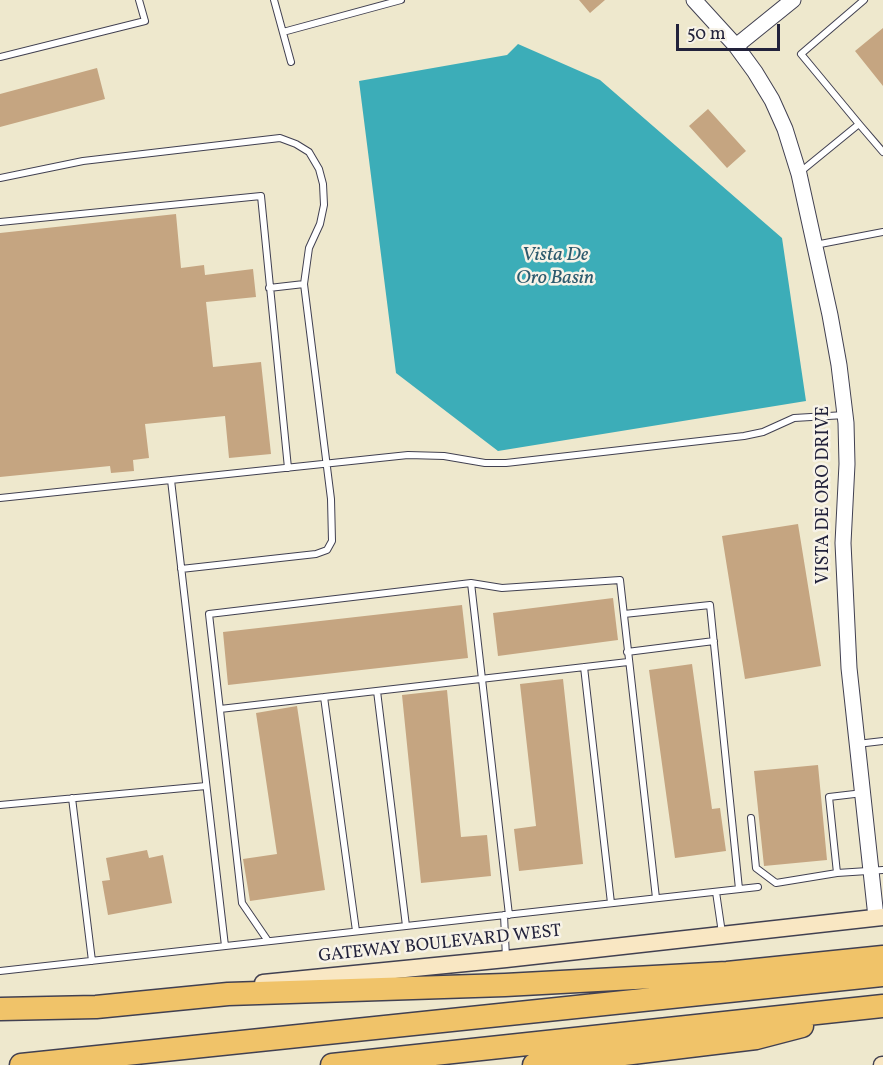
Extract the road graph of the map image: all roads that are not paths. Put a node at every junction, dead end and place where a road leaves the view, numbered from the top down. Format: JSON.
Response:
{"nodes":[{"id":1,"x":140,"y":0,"type":"edge"},
{"id":2,"x":274,"y":0,"type":"edge"},
{"id":3,"x":401,"y":0,"type":"edge"},
{"id":4,"x":793,"y":0,"type":"edge"},
{"id":5,"x":864,"y":0,"type":"edge"},
{"id":6,"x":700,"y":2,"type":"edge"},
{"id":7,"x":283,"y":32,"type":"junction"},
{"id":8,"x":736,"y":46,"type":"junction"},
{"id":9,"x":0,"y":57,"type":"edge"},
{"id":10,"x":291,"y":62,"type":"dead end"},
{"id":11,"x":859,"y":124,"type":"junction"},
{"id":12,"x":883,"y":152,"type":"edge"},
{"id":13,"x":799,"y":174,"type":"junction"},
{"id":14,"x":0,"y":178,"type":"edge"},
{"id":15,"x":0,"y":222,"type":"edge"},
{"id":16,"x":883,"y":232,"type":"edge"},
{"id":17,"x":814,"y":245,"type":"junction"},
{"id":18,"x":304,"y":284,"type":"junction"},
{"id":19,"x":269,"y":288,"type":"junction"},
{"id":20,"x":846,"y":415,"type":"junction"},
{"id":21,"x":326,"y":464,"type":"junction"},
{"id":22,"x":288,"y":468,"type":"junction"},
{"id":23,"x":171,"y":480,"type":"junction"},
{"id":24,"x":0,"y":498,"type":"edge"},
{"id":25,"x":181,"y":569,"type":"junction"},
{"id":26,"x":471,"y":583,"type":"junction"},
{"id":27,"x":624,"y":614,"type":"junction"},
{"id":28,"x":714,"y":641,"type":"junction"},
{"id":29,"x":627,"y":652,"type":"junction"},
{"id":30,"x":628,"y":662,"type":"junction"},
{"id":31,"x":584,"y":667,"type":"junction"},
{"id":32,"x":481,"y":679,"type":"junction"},
{"id":33,"x":377,"y":691,"type":"junction"},
{"id":34,"x":324,"y":697,"type":"junction"},
{"id":35,"x":220,"y":709,"type":"junction"},
{"id":36,"x":883,"y":741,"type":"edge"},
{"id":37,"x":857,"y":744,"type":"junction"},
{"id":38,"x":206,"y":786,"type":"junction"},
{"id":39,"x":863,"y":793,"type":"junction"},
{"id":40,"x":72,"y":798,"type":"junction"},
{"id":41,"x":0,"y":805,"type":"edge"},
{"id":42,"x":751,"y":818,"type":"dead end"},
{"id":43,"x":877,"y":870,"type":"edge"},
{"id":44,"x":837,"y":873,"type":"junction"},
{"id":45,"x":758,"y":887,"type":"dead end"},
{"id":46,"x":739,"y":889,"type":"junction"},
{"id":47,"x":716,"y":892,"type":"junction"},
{"id":48,"x":656,"y":898,"type":"junction"},
{"id":49,"x":611,"y":903,"type":"junction"},
{"id":50,"x":507,"y":915,"type":"junction"},
{"id":51,"x":880,"y":917,"type":"edge"},
{"id":52,"x":406,"y":926,"type":"junction"},
{"id":53,"x":356,"y":932,"type":"junction"},
{"id":54,"x":722,"y":935,"type":"junction"},
{"id":55,"x":268,"y":941,"type":"junction"},
{"id":56,"x":225,"y":946,"type":"junction"},
{"id":57,"x":883,"y":957,"type":"edge"},
{"id":58,"x":506,"y":959,"type":"junction"},
{"id":59,"x":92,"y":961,"type":"junction"},
{"id":60,"x":0,"y":971,"type":"edge"},
{"id":61,"x":883,"y":975,"type":"edge"},
{"id":62,"x":880,"y":1007,"type":"edge"},
{"id":63,"x":0,"y":1010,"type":"edge"},
{"id":64,"x":21,"y":1065,"type":"edge"},
{"id":65,"x":332,"y":1065,"type":"edge"},
{"id":66,"x":534,"y":1065,"type":"edge"}],
"edges":[{"from":1,"to":9,"type":"lane"},
{"from":2,"to":7,"type":"lane"},
{"from":3,"to":7,"type":"lane"},
{"from":4,"to":8,"type":"street"},
{"from":5,"to":11,"type":"lane"},
{"from":6,"to":8,"type":"street","name":"VISTA DE ORO DRIVE"},
{"from":7,"to":10,"type":"lane"},
{"from":8,"to":13,"type":"street","name":"VISTA DE ORO DRIVE"},
{"from":11,"to":12,"type":"lane"},
{"from":11,"to":13,"type":"lane"},
{"from":13,"to":17,"type":"street","name":"VISTA DE ORO DRIVE"},
{"from":14,"to":18,"type":"lane"},
{"from":15,"to":19,"type":"lane"},
{"from":16,"to":17,"type":"lane"},
{"from":17,"to":20,"type":"street","name":"VISTA DE ORO DRIVE"},
{"from":18,"to":19,"type":"lane"},
{"from":18,"to":21,"type":"lane"},
{"from":19,"to":22,"type":"lane"},
{"from":20,"to":21,"type":"lane"},
{"from":20,"to":37,"type":"street","name":"VISTA DE ORO DRIVE"},
{"from":21,"to":22,"type":"lane"},
{"from":21,"to":25,"type":"lane"},
{"from":22,"to":23,"type":"lane"},
{"from":23,"to":24,"type":"lane"},
{"from":23,"to":25,"type":"lane"},
{"from":25,"to":38,"type":"lane"},
{"from":26,"to":27,"type":"lane"},
{"from":26,"to":32,"type":"lane"},
{"from":26,"to":35,"type":"lane"},
{"from":27,"to":28,"type":"lane"},
{"from":27,"to":29,"type":"lane"},
{"from":28,"to":29,"type":"lane"},
{"from":28,"to":46,"type":"lane"},
{"from":29,"to":30,"type":"lane"},
{"from":30,"to":31,"type":"lane"},
{"from":30,"to":48,"type":"lane"},
{"from":31,"to":32,"type":"lane"},
{"from":31,"to":49,"type":"lane"},
{"from":32,"to":33,"type":"lane"},
{"from":32,"to":50,"type":"lane"},
{"from":33,"to":34,"type":"lane"},
{"from":33,"to":52,"type":"lane"},
{"from":34,"to":35,"type":"lane"},
{"from":34,"to":53,"type":"lane"},
{"from":35,"to":55,"type":"lane"},
{"from":36,"to":37,"type":"lane"},
{"from":37,"to":39,"type":"street","name":"VISTA DE ORO DRIVE"},
{"from":38,"to":40,"type":"lane"},
{"from":38,"to":56,"type":"lane"},
{"from":39,"to":43,"type":"street","name":"VISTA DE ORO DRIVE"},
{"from":39,"to":44,"type":"lane"},
{"from":40,"to":41,"type":"lane"},
{"from":40,"to":59,"type":"lane"},
{"from":42,"to":44,"type":"lane"},
{"from":43,"to":44,"type":"lane"},
{"from":43,"to":51,"type":"street","name":"VISTA DE ORO DRIVE"},
{"from":45,"to":46,"type":"lane"},
{"from":46,"to":47,"type":"lane"},
{"from":47,"to":48,"type":"lane"},
{"from":47,"to":54,"type":"lane"},
{"from":48,"to":49,"type":"lane"},
{"from":49,"to":50,"type":"lane"},
{"from":50,"to":52,"type":"lane"},
{"from":50,"to":58,"type":"lane"},
{"from":51,"to":54,"type":"main road","name":"GATEWAY BOULEVARD WEST"},
{"from":52,"to":53,"type":"lane"},
{"from":53,"to":55,"type":"lane"},
{"from":54,"to":58,"type":"main road","name":"GATEWAY BOULEVARD WEST"},
{"from":55,"to":56,"type":"lane"},
{"from":56,"to":59,"type":"lane"},
{"from":57,"to":63,"type":"highway"},
{"from":58,"to":63,"type":"main road","name":"GATEWAY BOULEVARD WEST"},
{"from":59,"to":60,"type":"lane"},
{"from":61,"to":64,"type":"highway"},
{"from":62,"to":65,"type":"highway"},
{"from":62,"to":66,"type":"highway"}]}
